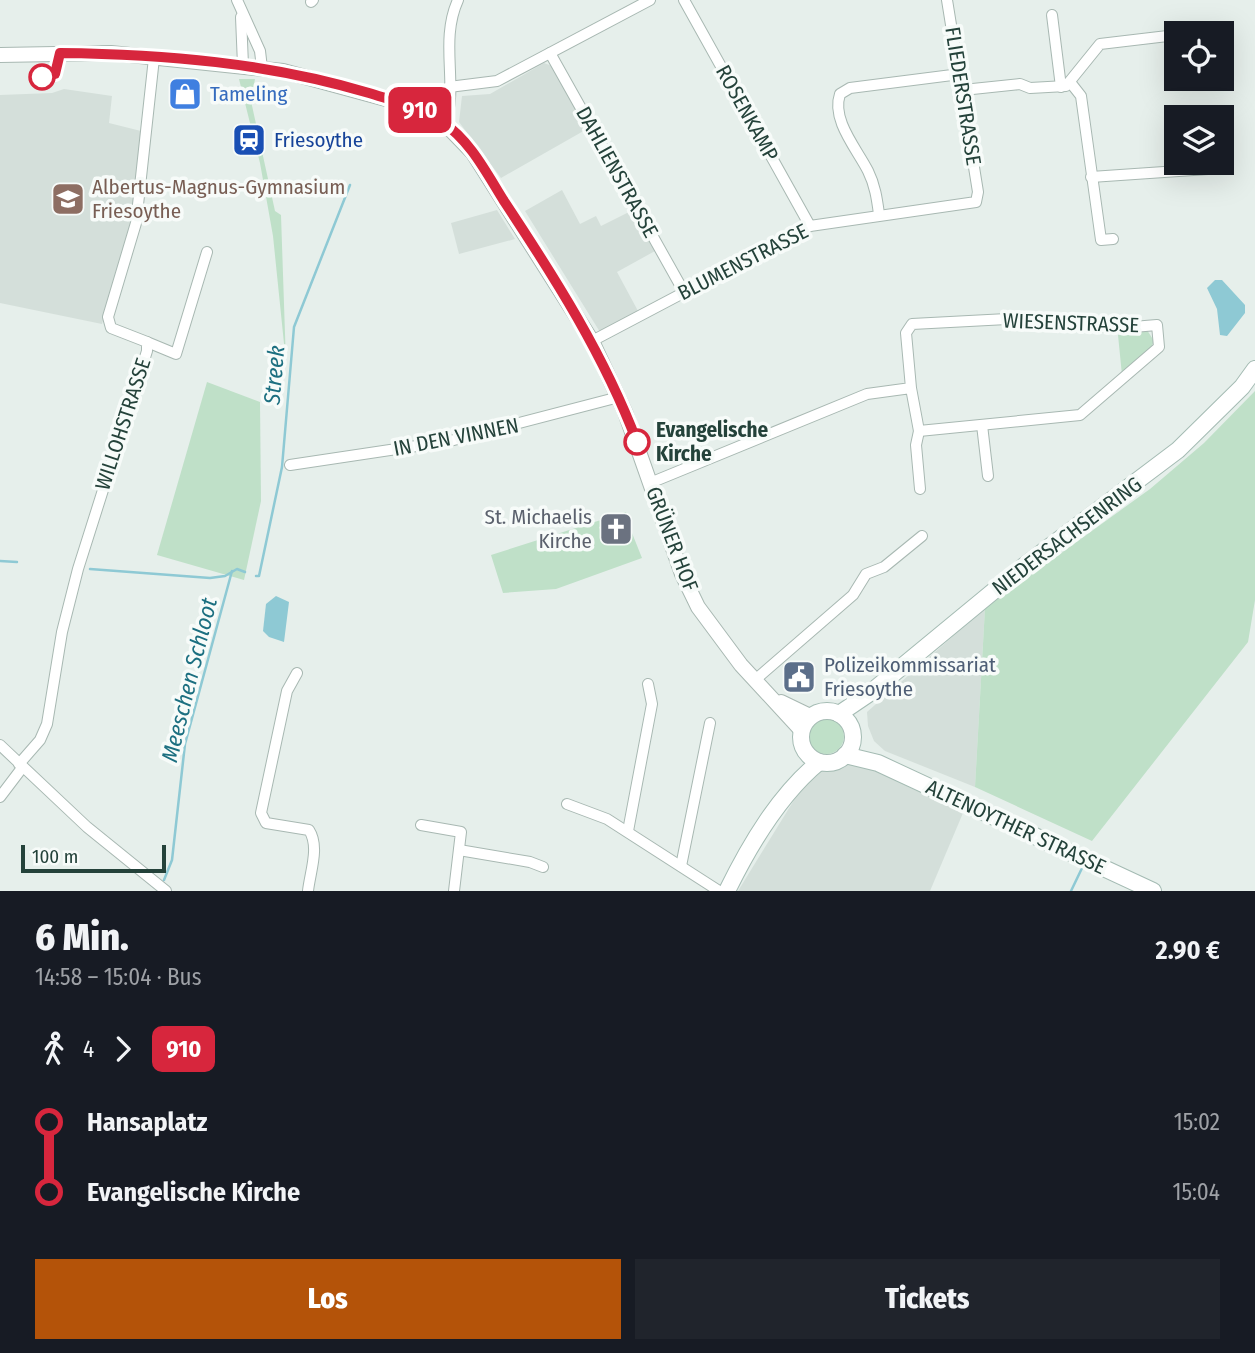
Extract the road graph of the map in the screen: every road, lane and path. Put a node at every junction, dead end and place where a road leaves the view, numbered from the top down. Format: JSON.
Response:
{"nodes":[{"id":1,"x":458,"y":0,"type":"edge"},
{"id":2,"x":650,"y":0,"type":"edge"},
{"id":3,"x":684,"y":0,"type":"edge"},
{"id":4,"x":947,"y":0,"type":"edge"},
{"id":5,"x":238,"y":4,"type":"edge"},
{"id":6,"x":1052,"y":15,"type":"dead end"},
{"id":7,"x":1164,"y":36,"type":"edge"},
{"id":8,"x":551,"y":52,"type":"junction"},
{"id":9,"x":0,"y":55,"type":"edge"},
{"id":10,"x":154,"y":58,"type":"junction"},
{"id":11,"x":243,"y":65,"type":"junction"},
{"id":12,"x":262,"y":68,"type":"junction"},
{"id":13,"x":960,"y":74,"type":"junction"},
{"id":14,"x":1066,"y":84,"type":"junction"},
{"id":15,"x":449,"y":87,"type":"junction"},
{"id":16,"x":963,"y":90,"type":"junction"},
{"id":17,"x":432,"y":116,"type":"junction"},
{"id":18,"x":445,"y":124,"type":"junction"},
{"id":19,"x":1164,"y":172,"type":"edge"},
{"id":20,"x":1091,"y":177,"type":"junction"},
{"id":21,"x":978,"y":192,"type":"joint"},
{"id":22,"x":879,"y":214,"type":"junction"},
{"id":23,"x":810,"y":226,"type":"junction"},
{"id":24,"x":1113,"y":239,"type":"dead end"},
{"id":25,"x":207,"y":252,"type":"dead end"},
{"id":26,"x":684,"y":292,"type":"junction"},
{"id":27,"x":592,"y":341,"type":"junction"},
{"id":28,"x":147,"y":342,"type":"junction"},
{"id":29,"x":1255,"y":369,"type":"edge"},
{"id":30,"x":911,"y":388,"type":"junction"},
{"id":31,"x":619,"y":397,"type":"junction"},
{"id":32,"x":982,"y":425,"type":"junction"},
{"id":33,"x":919,"y":431,"type":"junction"},
{"id":34,"x":289,"y":465,"type":"dead end"},
{"id":35,"x":988,"y":476,"type":"dead end"},
{"id":36,"x":650,"y":483,"type":"junction"},
{"id":37,"x":920,"y":489,"type":"dead end"},
{"id":38,"x":922,"y":536,"type":"dead end"},
{"id":39,"x":297,"y":673,"type":"dead end"},
{"id":40,"x":755,"y":680,"type":"junction"},
{"id":41,"x":648,"y":684,"type":"dead end"},
{"id":42,"x":710,"y":723,"type":"dead end"},
{"id":43,"x":806,"y":723,"type":"junction"},
{"id":44,"x":847,"y":733,"type":"junction"},
{"id":45,"x":0,"y":746,"type":"edge"},
{"id":46,"x":813,"y":757,"type":"junction"},
{"id":47,"x":21,"y":766,"type":"junction"},
{"id":48,"x":0,"y":797,"type":"edge"},
{"id":49,"x":567,"y":804,"type":"dead end"},
{"id":50,"x":421,"y":825,"type":"dead end"},
{"id":51,"x":628,"y":831,"type":"junction"},
{"id":52,"x":459,"y":850,"type":"junction"},
{"id":53,"x":681,"y":866,"type":"junction"},
{"id":54,"x":543,"y":867,"type":"dead end"},
{"id":55,"x":158,"y":889,"type":"edge"},
{"id":56,"x":308,"y":891,"type":"edge"},
{"id":57,"x":454,"y":891,"type":"edge"},
{"id":58,"x":719,"y":891,"type":"edge"},
{"id":59,"x":727,"y":891,"type":"edge"},
{"id":60,"x":1153,"y":891,"type":"edge"}],
"edges":[{"from":1,"to":15,"type":"street"},
{"from":2,"to":8,"type":"street"},
{"from":3,"to":23,"type":"street","name":"ROSENKAMP"},
{"from":4,"to":13,"type":"street","name":"FLIEDERSTRASSE"},
{"from":5,"to":11,"type":"street"},
{"from":5,"to":12,"type":"street"},
{"from":6,"to":14,"type":"street"},
{"from":7,"to":14,"type":"street"},
{"from":8,"to":15,"type":"street"},
{"from":8,"to":26,"type":"street","name":"DAHLIENSTRASSE"},
{"from":9,"to":10,"type":"street","name":"GRÜNER HOF"},
{"from":10,"to":11,"type":"street","name":"GRÜNER HOF"},
{"from":10,"to":28,"type":"street","name":"WILLOHSTRASSE"},
{"from":11,"to":12,"type":"street","name":"GRÜNER HOF"},
{"from":12,"to":17,"type":"street","name":"GRÜNER HOF"},
{"from":13,"to":16,"type":"street","name":"FLIEDERSTRASSE"},
{"from":13,"to":22,"type":"street"},
{"from":14,"to":16,"type":"street"},
{"from":14,"to":20,"type":"street"},
{"from":15,"to":17,"type":"street"},
{"from":15,"to":18,"type":"street"},
{"from":16,"to":21,"type":"street","name":"FLIEDERSTRASSE"},
{"from":17,"to":18,"type":"street","name":"GRÜNER HOF"},
{"from":18,"to":27,"type":"street","name":"GRÜNER HOF"},
{"from":19,"to":20,"type":"street"},
{"from":20,"to":24,"type":"street"},
{"from":21,"to":22,"type":"street","name":"BLUMENSTRASSE"},
{"from":22,"to":23,"type":"street","name":"BLUMENSTRASSE"},
{"from":23,"to":26,"type":"street","name":"BLUMENSTRASSE"},
{"from":25,"to":28,"type":"street"},
{"from":26,"to":27,"type":"street","name":"BLUMENSTRASSE"},
{"from":27,"to":31,"type":"street","name":"GRÜNER HOF"},
{"from":28,"to":47,"type":"street","name":"WILLOHSTRASSE"},
{"from":29,"to":44,"type":"main road","name":"NIEDERSACHSENRING"},
{"from":30,"to":32,"type":"street","name":"WIESENSTRASSE"},
{"from":30,"to":33,"type":"street","name":"WIESENSTRASSE"},
{"from":30,"to":36,"type":"street"},
{"from":31,"to":34,"type":"street","name":"IN DEN VINNEN"},
{"from":31,"to":36,"type":"street","name":"GRÜNER HOF"},
{"from":32,"to":33,"type":"street","name":"WIESENSTRASSE"},
{"from":32,"to":35,"type":"street"},
{"from":33,"to":37,"type":"street","name":"WIESENSTRASSE"},
{"from":36,"to":40,"type":"street","name":"GRÜNER HOF"},
{"from":38,"to":40,"type":"street"},
{"from":39,"to":56,"type":"street"},
{"from":40,"to":43,"type":"street","name":"GRÜNER HOF"},
{"from":41,"to":51,"type":"street"},
{"from":42,"to":53,"type":"street"},
{"from":43,"to":44,"type":"main road"},
{"from":43,"to":46,"type":"main road"},
{"from":44,"to":46,"type":"main road"},
{"from":44,"to":60,"type":"main road","name":"ALTENOYTHER STRASSE"},
{"from":45,"to":47,"type":"street"},
{"from":46,"to":59,"type":"main road"},
{"from":47,"to":48,"type":"street","name":"WILLOHSTRASSE"},
{"from":47,"to":55,"type":"street"},
{"from":49,"to":51,"type":"street"},
{"from":50,"to":52,"type":"street"},
{"from":51,"to":53,"type":"street"},
{"from":52,"to":54,"type":"street"},
{"from":52,"to":57,"type":"street"},
{"from":53,"to":58,"type":"street"}]}
